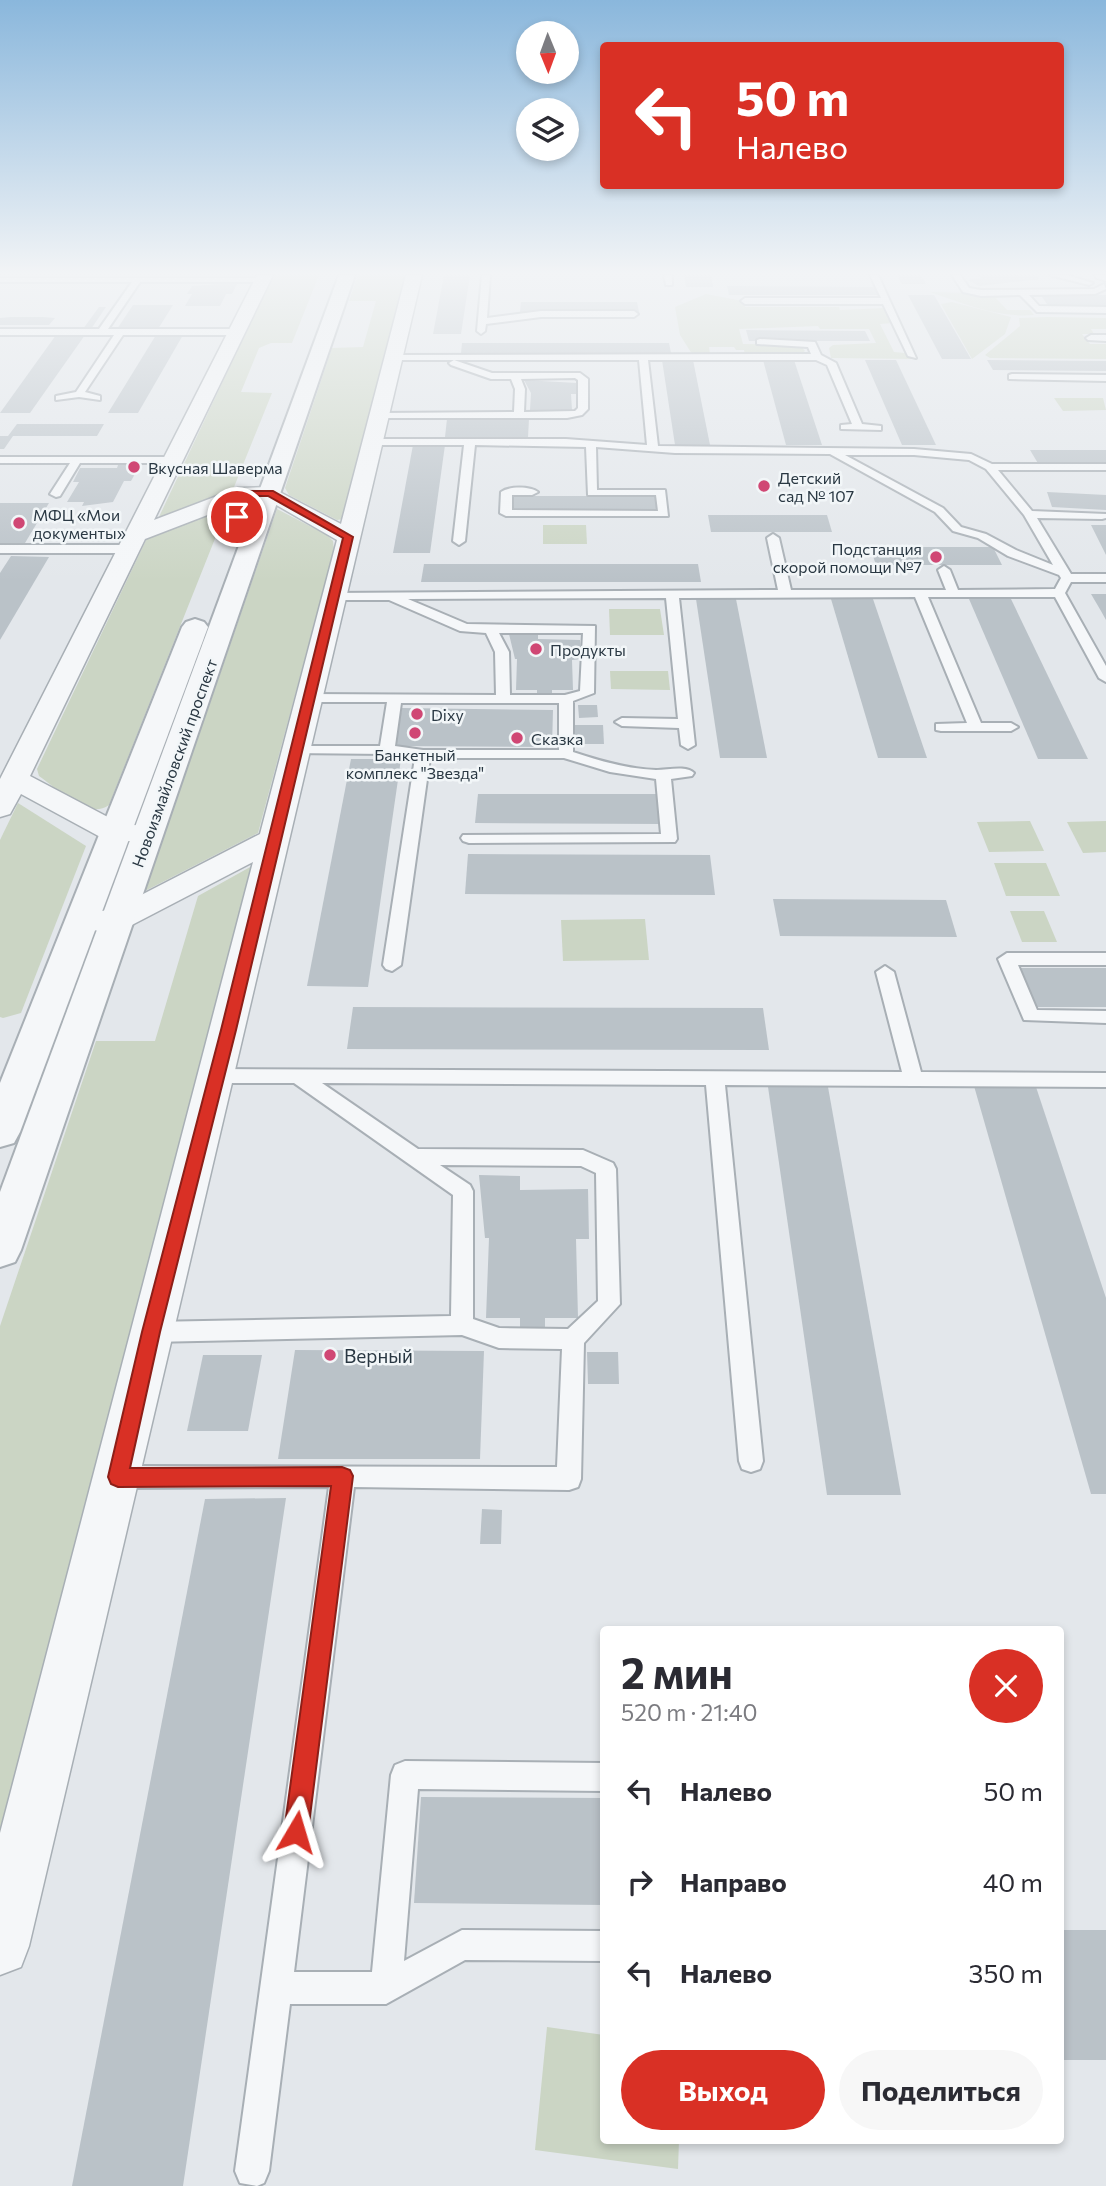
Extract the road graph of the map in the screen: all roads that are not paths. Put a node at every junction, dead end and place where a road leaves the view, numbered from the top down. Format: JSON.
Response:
{"nodes":[{"id":1,"x":90,"y":377,"type":"edge"},
{"id":2,"x":214,"y":377,"type":"edge"},
{"id":3,"x":296,"y":377,"type":"edge"},
{"id":4,"x":305,"y":377,"type":"edge"},
{"id":5,"x":389,"y":377,"type":"edge"},
{"id":6,"x":515,"y":377,"type":"edge"},
{"id":7,"x":580,"y":377,"type":"edge"},
{"id":8,"x":645,"y":377,"type":"edge"},
{"id":9,"x":837,"y":377,"type":"edge"},
{"id":10,"x":1014,"y":377,"type":"edge"},
{"id":11,"x":1106,"y":378,"type":"edge"},
{"id":12,"x":79,"y":394,"type":"junction"},
{"id":13,"x":59,"y":398,"type":"dead end"},
{"id":14,"x":97,"y":398,"type":"dead end"},
{"id":15,"x":519,"y":414,"type":"junction"},
{"id":16,"x":634,"y":422,"type":"dead end"},
{"id":17,"x":650,"y":422,"type":"junction"},
{"id":18,"x":844,"y":427,"type":"dead end"},
{"id":19,"x":858,"y":427,"type":"junction"},
{"id":20,"x":877,"y":428,"type":"dead end"},
{"id":21,"x":376,"y":429,"type":"junction"},
{"id":22,"x":567,"y":429,"type":"junction"},
{"id":23,"x":470,"y":442,"type":"junction"},
{"id":24,"x":591,"y":444,"type":"junction"},
{"id":25,"x":43,"y":449,"type":"dead end"},
{"id":26,"x":653,"y":449,"type":"junction"},
{"id":27,"x":833,"y":452,"type":"junction"},
{"id":28,"x":6,"y":460,"type":"edge"},
{"id":29,"x":35,"y":460,"type":"junction"},
{"id":30,"x":77,"y":460,"type":"junction"},
{"id":31,"x":173,"y":460,"type":"junction"},
{"id":32,"x":989,"y":467,"type":"junction"},
{"id":33,"x":1106,"y":467,"type":"edge"},
{"id":34,"x":0,"y":476,"type":"edge"},
{"id":35,"x":532,"y":492,"type":"dead end"},
{"id":36,"x":258,"y":493,"type":"junction"},
{"id":37,"x":56,"y":495,"type":"dead end"},
{"id":38,"x":1029,"y":514,"type":"junction"},
{"id":39,"x":1102,"y":516,"type":"dead end"},
{"id":40,"x":348,"y":537,"type":"junction"},
{"id":41,"x":774,"y":538,"type":"dead end"},
{"id":42,"x":459,"y":541,"type":"dead end"},
{"id":43,"x":133,"y":542,"type":"junction"},
{"id":44,"x":0,"y":549,"type":"edge"},
{"id":45,"x":944,"y":570,"type":"dead end"},
{"id":46,"x":1066,"y":575,"type":"junction"},
{"id":47,"x":1106,"y":578,"type":"edge"},
{"id":48,"x":785,"y":593,"type":"junction"},
{"id":49,"x":1059,"y":593,"type":"junction"},
{"id":50,"x":386,"y":594,"type":"junction"},
{"id":51,"x":672,"y":594,"type":"junction"},
{"id":52,"x":920,"y":594,"type":"junction"},
{"id":53,"x":954,"y":594,"type":"junction"},
{"id":54,"x":334,"y":596,"type":"junction"},
{"id":55,"x":491,"y":629,"type":"junction"},
{"id":56,"x":1106,"y":678,"type":"edge"},
{"id":57,"x":309,"y":698,"type":"junction"},
{"id":58,"x":395,"y":698,"type":"junction"},
{"id":59,"x":503,"y":699,"type":"junction"},
{"id":60,"x":566,"y":699,"type":"junction"},
{"id":61,"x":622,"y":722,"type":"dead end"},
{"id":62,"x":686,"y":724,"type":"junction"},
{"id":63,"x":941,"y":727,"type":"dead end"},
{"id":64,"x":976,"y":727,"type":"junction"},
{"id":65,"x":1011,"y":727,"type":"dead end"},
{"id":66,"x":688,"y":745,"type":"dead end"},
{"id":67,"x":295,"y":750,"type":"junction"},
{"id":68,"x":387,"y":750,"type":"junction"},
{"id":69,"x":423,"y":754,"type":"junction"},
{"id":70,"x":566,"y":754,"type":"junction"},
{"id":71,"x":687,"y":773,"type":"dead end"},
{"id":72,"x":663,"y":776,"type":"junction"},
{"id":73,"x":6,"y":792,"type":"edge"},
{"id":74,"x":115,"y":833,"type":"junction"},
{"id":75,"x":148,"y":833,"type":"junction"},
{"id":76,"x":469,"y":838,"type":"dead end"},
{"id":77,"x":274,"y":839,"type":"junction"},
{"id":78,"x":82,"y":920,"type":"junction"},
{"id":79,"x":117,"y":920,"type":"junction"},
{"id":80,"x":1106,"y":959,"type":"edge"},
{"id":81,"x":392,"y":965,"type":"dead end"},
{"id":82,"x":885,"y":972,"type":"dead end"},
{"id":83,"x":1106,"y":1017,"type":"edge"},
{"id":84,"x":214,"y":1076,"type":"junction"},
{"id":85,"x":715,"y":1077,"type":"junction"},
{"id":86,"x":300,"y":1078,"type":"junction"},
{"id":87,"x":913,"y":1078,"type":"junction"},
{"id":88,"x":1106,"y":1081,"type":"edge"},
{"id":89,"x":0,"y":1132,"type":"edge"},
{"id":90,"x":412,"y":1157,"type":"junction"},
{"id":91,"x":0,"y":1250,"type":"edge"},
{"id":92,"x":462,"y":1325,"type":"junction"},
{"id":93,"x":151,"y":1332,"type":"junction"},
{"id":94,"x":573,"y":1339,"type":"junction"},
{"id":95,"x":751,"y":1461,"type":"dead end"},
{"id":96,"x":342,"y":1476,"type":"junction"},
{"id":97,"x":118,"y":1477,"type":"junction"},
{"id":98,"x":600,"y":1777,"type":"edge"},
{"id":99,"x":0,"y":1946,"type":"edge"},
{"id":100,"x":600,"y":1946,"type":"edge"},
{"id":101,"x":276,"y":1988,"type":"junction"},
{"id":102,"x":386,"y":1988,"type":"junction"},
{"id":103,"x":252,"y":2171,"type":"dead end"}],
"edges":[{"from":1,"to":12,"type":"lane"},
{"from":2,"to":31,"type":"street"},
{"from":3,"to":36,"type":"street","name":"Новоизмайловский проспект"},
{"from":4,"to":36,"type":"street","name":"Новоизмайловский проспект"},
{"from":5,"to":21,"type":"street"},
{"from":6,"to":15,"type":"lane"},
{"from":7,"to":22,"type":"lane"},
{"from":8,"to":17,"type":"lane"},
{"from":9,"to":19,"type":"lane"},
{"from":10,"to":11,"type":"lane"},
{"from":12,"to":13,"type":"lane"},
{"from":12,"to":14,"type":"lane"},
{"from":15,"to":21,"type":"lane"},
{"from":15,"to":22,"type":"lane"},
{"from":16,"to":17,"type":"lane"},
{"from":17,"to":26,"type":"lane"},
{"from":18,"to":19,"type":"lane"},
{"from":19,"to":20,"type":"lane"},
{"from":21,"to":23,"type":"lane"},
{"from":21,"to":40,"type":"street"},
{"from":22,"to":23,"type":"lane"},
{"from":22,"to":24,"type":"lane"},
{"from":23,"to":42,"type":"lane"},
{"from":24,"to":26,"type":"lane"},
{"from":24,"to":35,"type":"lane"},
{"from":25,"to":29,"type":"lane"},
{"from":26,"to":27,"type":"lane"},
{"from":27,"to":32,"type":"lane"},
{"from":27,"to":46,"type":"lane"},
{"from":28,"to":29,"type":"lane"},
{"from":28,"to":34,"type":"lane"},
{"from":29,"to":30,"type":"lane"},
{"from":30,"to":31,"type":"lane"},
{"from":30,"to":37,"type":"lane"},
{"from":31,"to":43,"type":"street"},
{"from":32,"to":33,"type":"lane"},
{"from":32,"to":38,"type":"lane"},
{"from":36,"to":40,"type":"street"},
{"from":36,"to":43,"type":"street"},
{"from":36,"to":74,"type":"street","name":"Новоизмайловский проспект"},
{"from":36,"to":75,"type":"street","name":"Новоизмайловский проспект"},
{"from":38,"to":39,"type":"lane"},
{"from":38,"to":46,"type":"lane"},
{"from":40,"to":54,"type":"street"},
{"from":41,"to":48,"type":"lane"},
{"from":43,"to":44,"type":"lane"},
{"from":43,"to":73,"type":"street"},
{"from":45,"to":53,"type":"lane"},
{"from":46,"to":47,"type":"lane"},
{"from":46,"to":49,"type":"lane"},
{"from":48,"to":51,"type":"lane"},
{"from":48,"to":52,"type":"lane"},
{"from":49,"to":53,"type":"lane"},
{"from":49,"to":56,"type":"lane"},
{"from":50,"to":51,"type":"lane"},
{"from":50,"to":54,"type":"lane"},
{"from":50,"to":55,"type":"lane"},
{"from":51,"to":62,"type":"lane"},
{"from":52,"to":53,"type":"lane"},
{"from":52,"to":64,"type":"lane"},
{"from":54,"to":57,"type":"street"},
{"from":55,"to":59,"type":"lane"},
{"from":55,"to":60,"type":"lane"},
{"from":57,"to":58,"type":"lane"},
{"from":57,"to":67,"type":"street"},
{"from":58,"to":59,"type":"lane"},
{"from":58,"to":68,"type":"lane"},
{"from":59,"to":60,"type":"lane"},
{"from":60,"to":70,"type":"lane"},
{"from":61,"to":62,"type":"lane"},
{"from":62,"to":66,"type":"lane"},
{"from":63,"to":64,"type":"lane"},
{"from":64,"to":65,"type":"lane"},
{"from":67,"to":68,"type":"lane"},
{"from":67,"to":77,"type":"street"},
{"from":68,"to":69,"type":"lane"},
{"from":69,"to":70,"type":"lane"},
{"from":69,"to":81,"type":"lane"},
{"from":70,"to":72,"type":"lane"},
{"from":71,"to":72,"type":"lane"},
{"from":72,"to":76,"type":"lane"},
{"from":73,"to":74,"type":"street"},
{"from":74,"to":75,"type":"street"},
{"from":74,"to":78,"type":"street","name":"Новоизмайловский проспект"},
{"from":75,"to":79,"type":"street","name":"Новоизмайловский проспект"},
{"from":77,"to":79,"type":"street"},
{"from":77,"to":84,"type":"street"},
{"from":78,"to":79,"type":"street"},
{"from":78,"to":89,"type":"street","name":"Новоизмайловский проспект"},
{"from":79,"to":91,"type":"street","name":"Новоизмайловский проспект"},
{"from":80,"to":83,"type":"lane"},
{"from":82,"to":87,"type":"lane"},
{"from":84,"to":86,"type":"lane"},
{"from":84,"to":93,"type":"street"},
{"from":85,"to":86,"type":"lane"},
{"from":85,"to":87,"type":"lane"},
{"from":85,"to":95,"type":"lane"},
{"from":86,"to":90,"type":"lane"},
{"from":87,"to":88,"type":"lane"},
{"from":90,"to":92,"type":"lane"},
{"from":90,"to":94,"type":"lane"},
{"from":92,"to":93,"type":"lane"},
{"from":92,"to":94,"type":"lane"},
{"from":93,"to":97,"type":"street"},
{"from":94,"to":96,"type":"lane"},
{"from":96,"to":97,"type":"lane"},
{"from":96,"to":101,"type":"lane"},
{"from":97,"to":99,"type":"street"},
{"from":98,"to":102,"type":"lane"},
{"from":100,"to":102,"type":"lane"},
{"from":101,"to":102,"type":"lane"},
{"from":101,"to":103,"type":"lane"}]}
